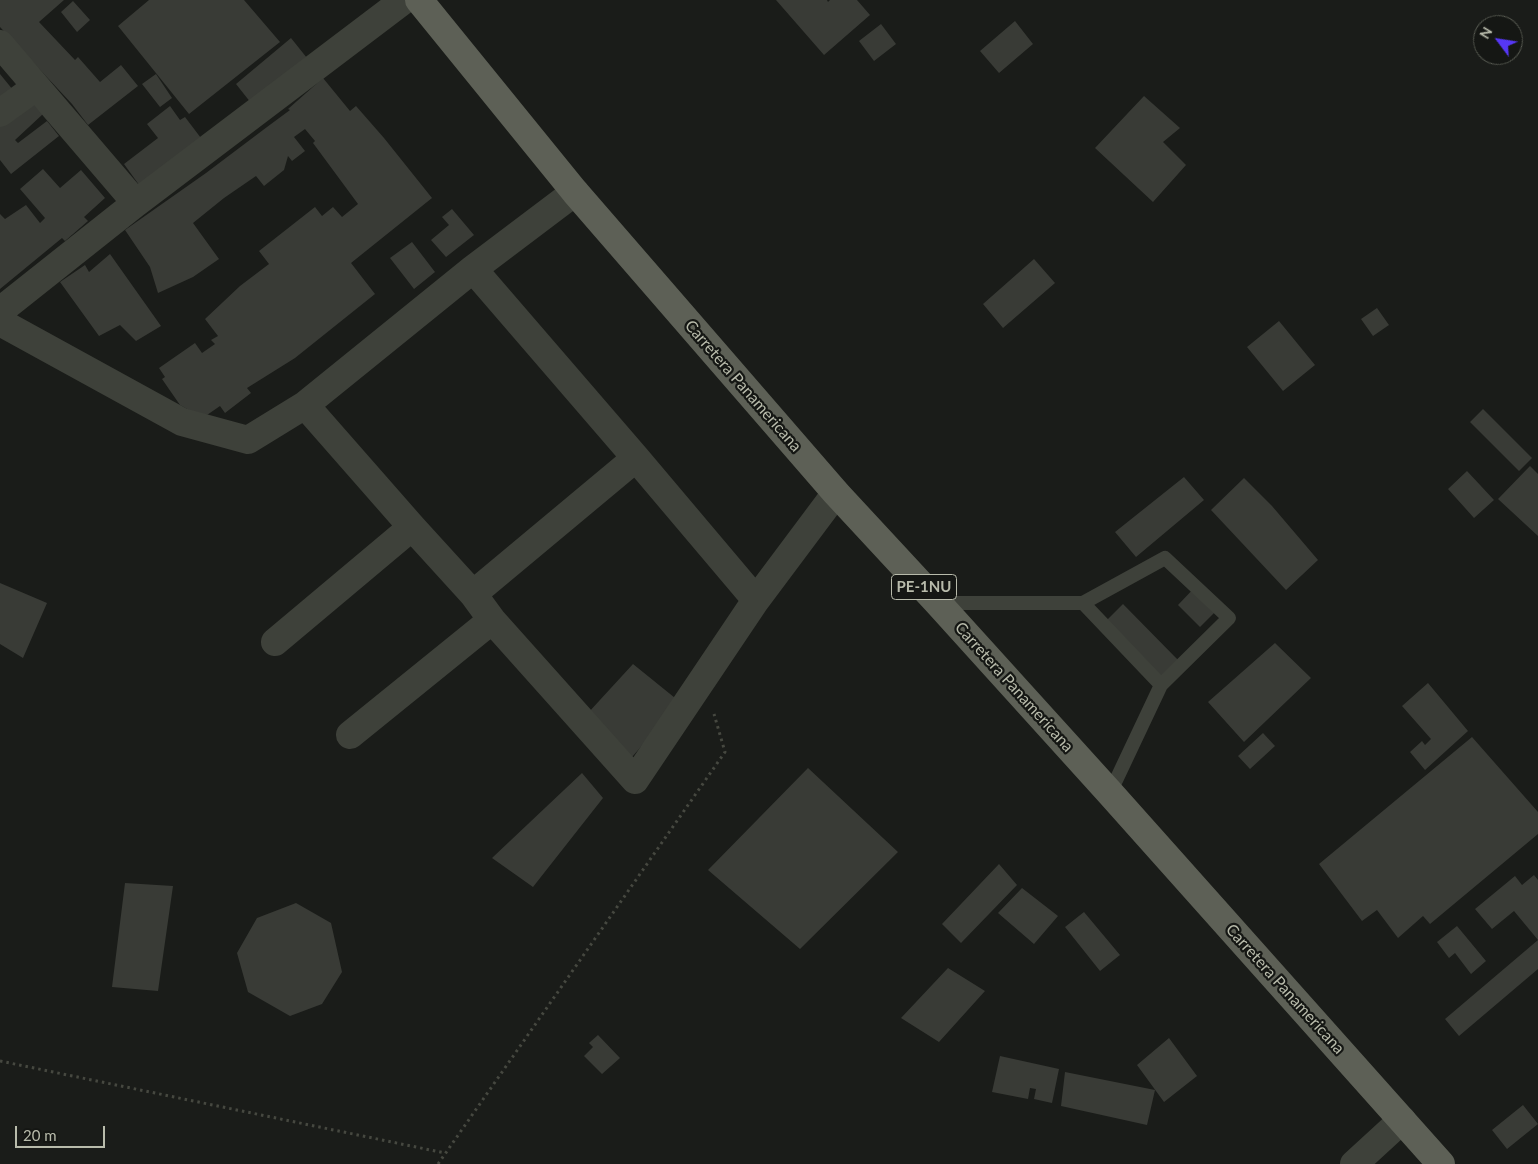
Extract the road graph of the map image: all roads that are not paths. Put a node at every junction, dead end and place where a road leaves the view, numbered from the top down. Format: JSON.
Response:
{"nodes":[{"id":1,"x":404,"y":0,"type":"edge"},
{"id":2,"x":418,"y":0,"type":"edge"},
{"id":3,"x":0,"y":44,"type":"edge"},
{"id":4,"x":36,"y":87,"type":"junction"},
{"id":5,"x":0,"y":114,"type":"edge"},
{"id":6,"x":575,"y":192,"type":"junction"},
{"id":7,"x":136,"y":204,"type":"junction"},
{"id":8,"x":473,"y":270,"type":"junction"},
{"id":9,"x":0,"y":311,"type":"edge"},
{"id":10,"x":0,"y":322,"type":"edge"},
{"id":11,"x":305,"y":406,"type":"junction"},
{"id":12,"x":636,"y":458,"type":"junction"},
{"id":13,"x":836,"y":493,"type":"junction"},
{"id":14,"x":412,"y":528,"type":"junction"},
{"id":15,"x":473,"y":594,"type":"junction"},
{"id":16,"x":756,"y":600,"type":"junction"},
{"id":17,"x":938,"y":603,"type":"junction"},
{"id":18,"x":1083,"y":603,"type":"junction"},
{"id":19,"x":492,"y":620,"type":"junction"},
{"id":20,"x":275,"y":642,"type":"dead end"},
{"id":21,"x":1160,"y":685,"type":"junction"},
{"id":22,"x":350,"y":734,"type":"dead end"},
{"id":23,"x":1110,"y":793,"type":"junction"},
{"id":24,"x":1402,"y":1120,"type":"junction"},
{"id":25,"x":1354,"y":1164,"type":"edge"},
{"id":26,"x":1441,"y":1164,"type":"edge"}],
"edges":[{"from":1,"to":7,"type":"street"},
{"from":2,"to":6,"type":"main road","name":"Carretera Panamericana","number":"PE-1NU"},
{"from":3,"to":4,"type":"street"},
{"from":4,"to":5,"type":"street"},
{"from":4,"to":7,"type":"street"},
{"from":6,"to":8,"type":"street"},
{"from":6,"to":13,"type":"main road","name":"Carretera Panamericana","number":"PE-1NU"},
{"from":7,"to":9,"type":"street"},
{"from":8,"to":11,"type":"street"},
{"from":8,"to":12,"type":"street"},
{"from":10,"to":11,"type":"street"},
{"from":11,"to":14,"type":"street"},
{"from":12,"to":15,"type":"street"},
{"from":12,"to":16,"type":"street"},
{"from":13,"to":16,"type":"street"},
{"from":13,"to":17,"type":"main road","name":"Carretera Panamericana","number":"PE-1NU"},
{"from":14,"to":15,"type":"street"},
{"from":14,"to":20,"type":"street"},
{"from":15,"to":19,"type":"street"},
{"from":16,"to":19,"type":"street"},
{"from":17,"to":18,"type":"lane"},
{"from":17,"to":23,"type":"main road","name":"Carretera Panamericana","number":"PE-1NU"},
{"from":18,"to":21,"type":"lane"},
{"from":18,"to":21,"type":"lane"},
{"from":19,"to":22,"type":"street"},
{"from":21,"to":23,"type":"lane"},
{"from":23,"to":24,"type":"main road","name":"Carretera Panamericana","number":"PE-1NU"},
{"from":24,"to":25,"type":"street"},
{"from":24,"to":26,"type":"main road","name":"Carretera Panamericana","number":"PE-1NU"}]}
